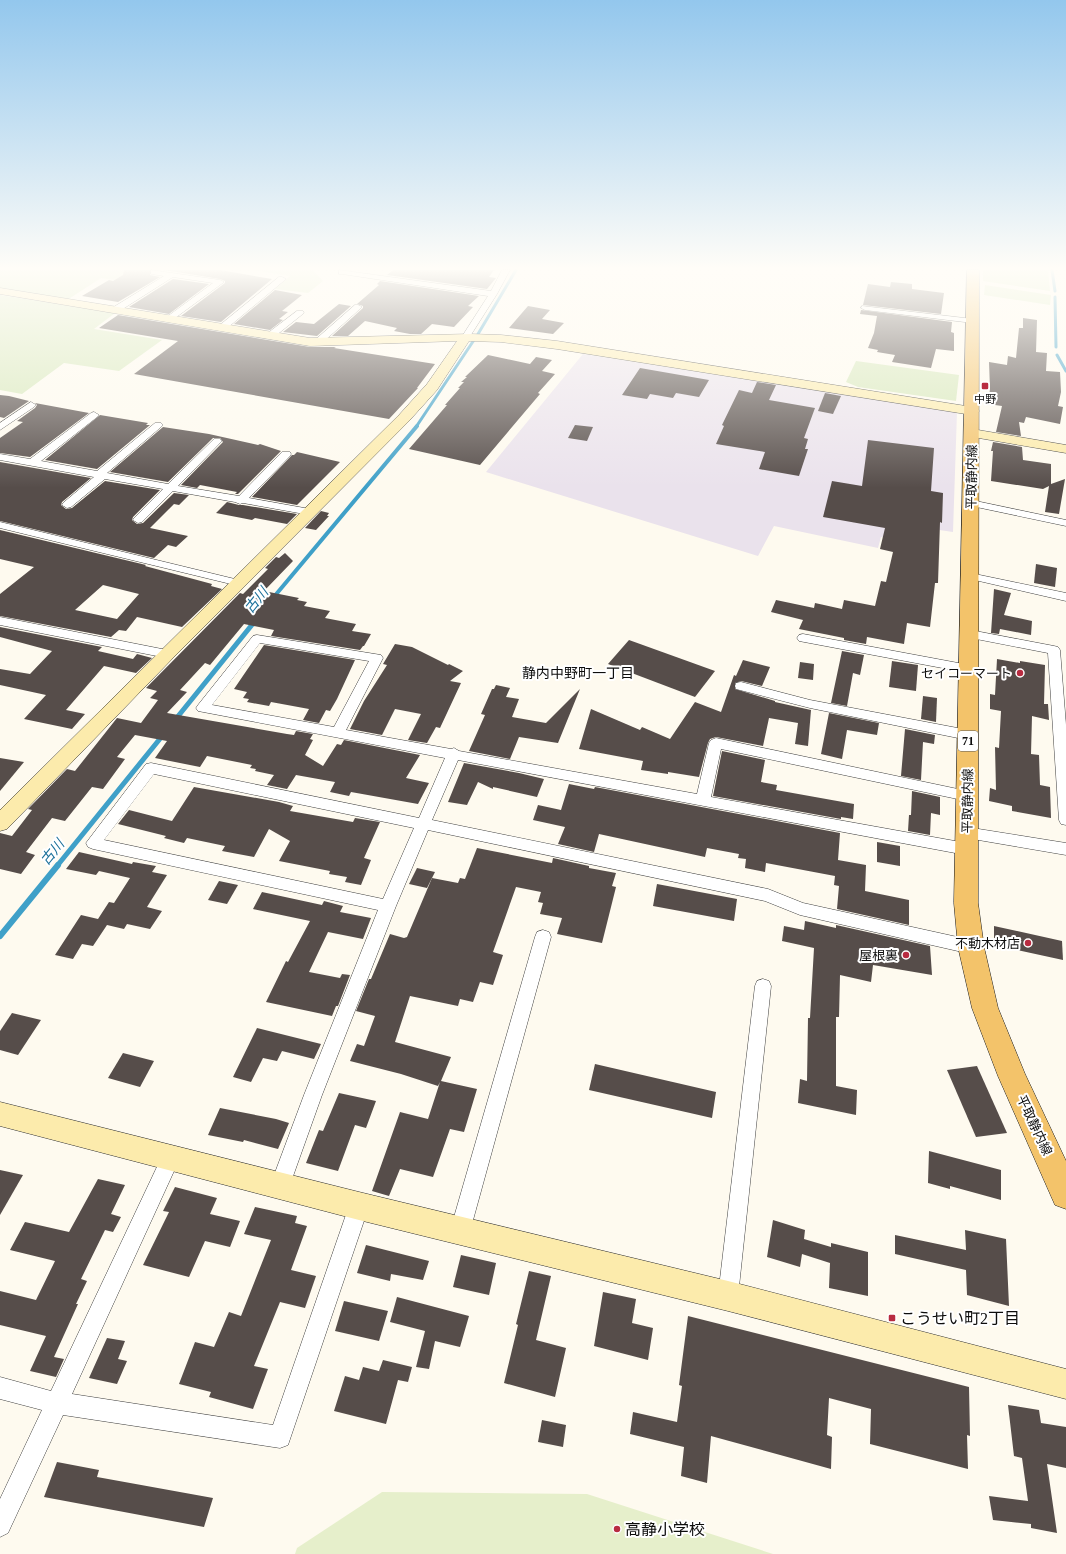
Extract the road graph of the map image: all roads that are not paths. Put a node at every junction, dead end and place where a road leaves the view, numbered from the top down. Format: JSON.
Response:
{"nodes":[{"id":1,"x":336,"y":343,"type":"edge"},
{"id":2,"x":363,"y":343,"type":"edge"},
{"id":3,"x":462,"y":343,"type":"edge"},
{"id":4,"x":535,"y":343,"type":"edge"},
{"id":5,"x":972,"y":343,"type":"edge"},
{"id":6,"x":31,"y":405,"type":"dead end"},
{"id":7,"x":972,"y":411,"type":"junction"},
{"id":8,"x":94,"y":415,"type":"dead end"},
{"id":9,"x":158,"y":425,"type":"dead end"},
{"id":10,"x":0,"y":427,"type":"edge"},
{"id":11,"x":972,"y":433,"type":"junction"},
{"id":12,"x":217,"y":441,"type":"dead end"},
{"id":13,"x":1066,"y":449,"type":"edge"},
{"id":14,"x":286,"y":454,"type":"dead end"},
{"id":15,"x":0,"y":457,"type":"edge"},
{"id":16,"x":32,"y":463,"type":"junction"},
{"id":17,"x":100,"y":475,"type":"junction"},
{"id":18,"x":169,"y":488,"type":"junction"},
{"id":19,"x":240,"y":501,"type":"junction"},
{"id":20,"x":971,"y":503,"type":"junction"},
{"id":21,"x":67,"y":504,"type":"dead end"},
{"id":22,"x":310,"y":512,"type":"junction"},
{"id":23,"x":138,"y":520,"type":"dead end"},
{"id":24,"x":1066,"y":523,"type":"edge"},
{"id":25,"x":0,"y":525,"type":"edge"},
{"id":26,"x":970,"y":576,"type":"junction"},
{"id":27,"x":239,"y":583,"type":"junction"},
{"id":28,"x":1066,"y":597,"type":"edge"},
{"id":29,"x":0,"y":620,"type":"edge"},
{"id":30,"x":970,"y":634,"type":"junction"},
{"id":31,"x":803,"y":638,"type":"dead end"},
{"id":32,"x":1060,"y":651,"type":"edge"},
{"id":33,"x":166,"y":654,"type":"junction"},
{"id":34,"x":969,"y":669,"type":"junction"},
{"id":35,"x":741,"y":686,"type":"dead end"},
{"id":36,"x":338,"y":732,"type":"junction"},
{"id":37,"x":968,"y":735,"type":"junction"},
{"id":38,"x":454,"y":753,"type":"junction"},
{"id":39,"x":967,"y":796,"type":"junction"},
{"id":40,"x":703,"y":799,"type":"junction"},
{"id":41,"x":1066,"y":820,"type":"edge"},
{"id":42,"x":0,"y":823,"type":"edge"},
{"id":43,"x":424,"y":825,"type":"junction"},
{"id":44,"x":966,"y":841,"type":"junction"},
{"id":45,"x":1066,"y":849,"type":"edge"},
{"id":46,"x":388,"y":906,"type":"junction"},
{"id":47,"x":543,"y":937,"type":"dead end"},
{"id":48,"x":971,"y":947,"type":"junction"},
{"id":49,"x":763,"y":986,"type":"dead end"},
{"id":50,"x":0,"y":1114,"type":"edge"},
{"id":51,"x":171,"y":1158,"type":"junction"},
{"id":52,"x":280,"y":1186,"type":"junction"},
{"id":53,"x":1066,"y":1194,"type":"edge"},
{"id":54,"x":359,"y":1206,"type":"junction"},
{"id":55,"x":460,"y":1231,"type":"junction"},
{"id":56,"x":728,"y":1296,"type":"junction"},
{"id":57,"x":1066,"y":1384,"type":"edge"},
{"id":58,"x":0,"y":1388,"type":"edge"},
{"id":59,"x":56,"y":1403,"type":"junction"},
{"id":60,"x":0,"y":1524,"type":"edge"}],
"edges":[{"from":1,"to":2,"type":"street"},
{"from":3,"to":22,"type":"street"},
{"from":4,"to":7,"type":"street"},
{"from":5,"to":7,"type":"main road","name":"平取静内線","number":"71"},
{"from":6,"to":10,"type":"street"},
{"from":7,"to":11,"type":"main road","name":"平取静内線","number":"71"},
{"from":8,"to":16,"type":"street"},
{"from":9,"to":17,"type":"street"},
{"from":11,"to":13,"type":"street"},
{"from":11,"to":20,"type":"main road","name":"平取静内線","number":"71"},
{"from":12,"to":18,"type":"street"},
{"from":14,"to":19,"type":"street"},
{"from":15,"to":16,"type":"street"},
{"from":16,"to":17,"type":"street"},
{"from":17,"to":18,"type":"street"},
{"from":17,"to":21,"type":"street"},
{"from":18,"to":19,"type":"street"},
{"from":18,"to":23,"type":"street"},
{"from":19,"to":22,"type":"street"},
{"from":20,"to":24,"type":"street"},
{"from":20,"to":26,"type":"main road","name":"平取静内線","number":"71"},
{"from":22,"to":27,"type":"street"},
{"from":25,"to":27,"type":"street"},
{"from":26,"to":28,"type":"street"},
{"from":26,"to":30,"type":"main road","name":"平取静内線","number":"71"},
{"from":27,"to":33,"type":"street"},
{"from":29,"to":33,"type":"street"},
{"from":30,"to":32,"type":"street"},
{"from":30,"to":34,"type":"main road","name":"平取静内線","number":"71"},
{"from":31,"to":34,"type":"street"},
{"from":32,"to":41,"type":"street"},
{"from":33,"to":42,"type":"street"},
{"from":34,"to":37,"type":"main road","name":"平取静内線","number":"71"},
{"from":35,"to":37,"type":"street"},
{"from":36,"to":36,"type":"street"},
{"from":36,"to":38,"type":"street"},
{"from":37,"to":39,"type":"main road","name":"平取静内線","number":"71"},
{"from":38,"to":40,"type":"street"},
{"from":38,"to":43,"type":"street"},
{"from":39,"to":40,"type":"street"},
{"from":39,"to":44,"type":"main road","name":"平取静内線","number":"71"},
{"from":40,"to":44,"type":"street"},
{"from":43,"to":46,"type":"street"},
{"from":43,"to":46,"type":"street"},
{"from":43,"to":48,"type":"street"},
{"from":44,"to":45,"type":"street"},
{"from":44,"to":48,"type":"main road","name":"平取静内線","number":"71"},
{"from":46,"to":52,"type":"street"},
{"from":47,"to":55,"type":"street"},
{"from":48,"to":53,"type":"main road","name":"平取静内線","number":"71"},
{"from":49,"to":56,"type":"street"},
{"from":50,"to":51,"type":"street"},
{"from":51,"to":52,"type":"street"},
{"from":51,"to":59,"type":"street"},
{"from":52,"to":54,"type":"street"},
{"from":54,"to":55,"type":"street"},
{"from":54,"to":59,"type":"street"},
{"from":55,"to":56,"type":"street"},
{"from":56,"to":57,"type":"street"},
{"from":58,"to":59,"type":"street"},
{"from":59,"to":60,"type":"street"}]}
